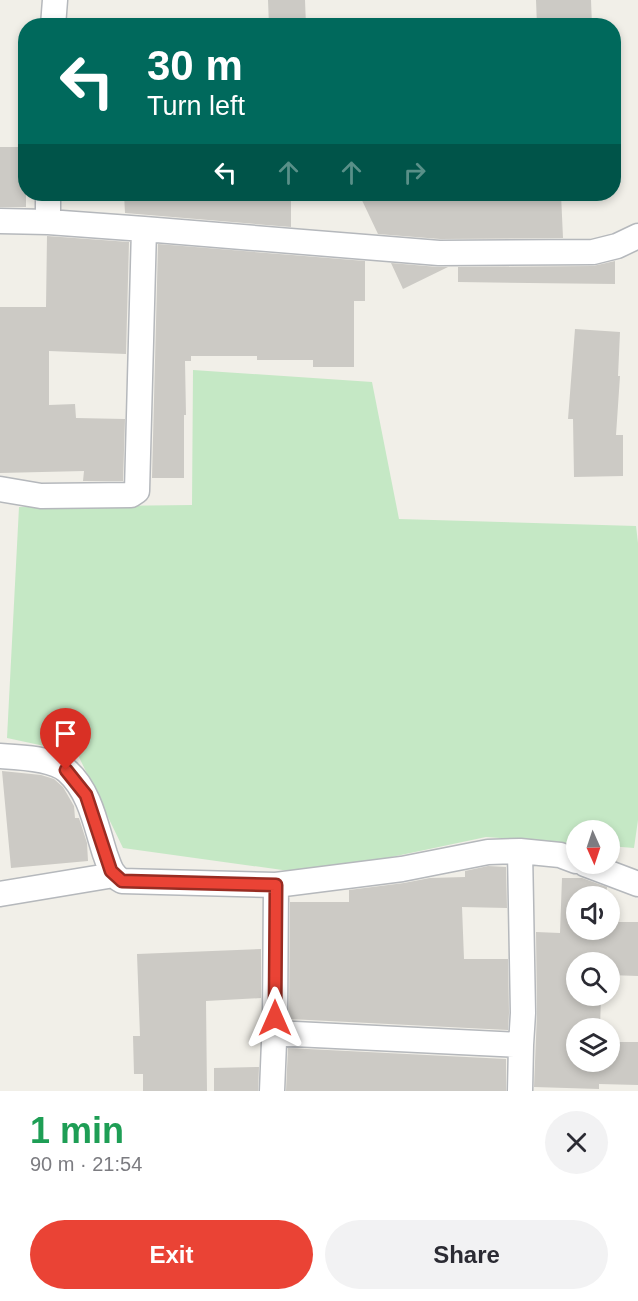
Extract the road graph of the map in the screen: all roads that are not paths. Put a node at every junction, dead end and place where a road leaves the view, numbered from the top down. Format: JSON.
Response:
{"nodes":[{"id":1,"x":55,"y":0,"type":"edge"},
{"id":2,"x":54,"y":18,"type":"edge"},
{"id":3,"x":48,"y":201,"type":"edge"},
{"id":4,"x":0,"y":221,"type":"edge"},
{"id":5,"x":48,"y":222,"type":"junction"},
{"id":6,"x":144,"y":229,"type":"junction"},
{"id":7,"x":638,"y":236,"type":"edge"},
{"id":8,"x":0,"y":489,"type":"edge"},
{"id":9,"x":0,"y":756,"type":"edge"},
{"id":10,"x":520,"y":852,"type":"junction"},
{"id":11,"x":566,"y":857,"type":"edge"},
{"id":12,"x":612,"y":874,"type":"edge"},
{"id":13,"x":114,"y":875,"type":"junction"},
{"id":14,"x":638,"y":884,"type":"edge"},
{"id":15,"x":276,"y":885,"type":"junction"},
{"id":16,"x":0,"y":894,"type":"edge"},
{"id":17,"x":274,"y":1033,"type":"junction"},
{"id":18,"x":520,"y":1044,"type":"junction"},
{"id":19,"x":272,"y":1091,"type":"edge"},
{"id":20,"x":520,"y":1091,"type":"edge"}],
"edges":[{"from":1,"to":2,"type":"street"},
{"from":3,"to":5,"type":"street"},
{"from":4,"to":5,"type":"street"},
{"from":5,"to":6,"type":"street"},
{"from":6,"to":7,"type":"street"},
{"from":6,"to":8,"type":"street"},
{"from":9,"to":13,"type":"street"},
{"from":10,"to":11,"type":"street"},
{"from":10,"to":15,"type":"street"},
{"from":10,"to":18,"type":"street"},
{"from":12,"to":14,"type":"street"},
{"from":13,"to":15,"type":"street"},
{"from":13,"to":16,"type":"street"},
{"from":15,"to":17,"type":"street"},
{"from":17,"to":18,"type":"street"},
{"from":17,"to":19,"type":"street"},
{"from":18,"to":20,"type":"street"}]}
